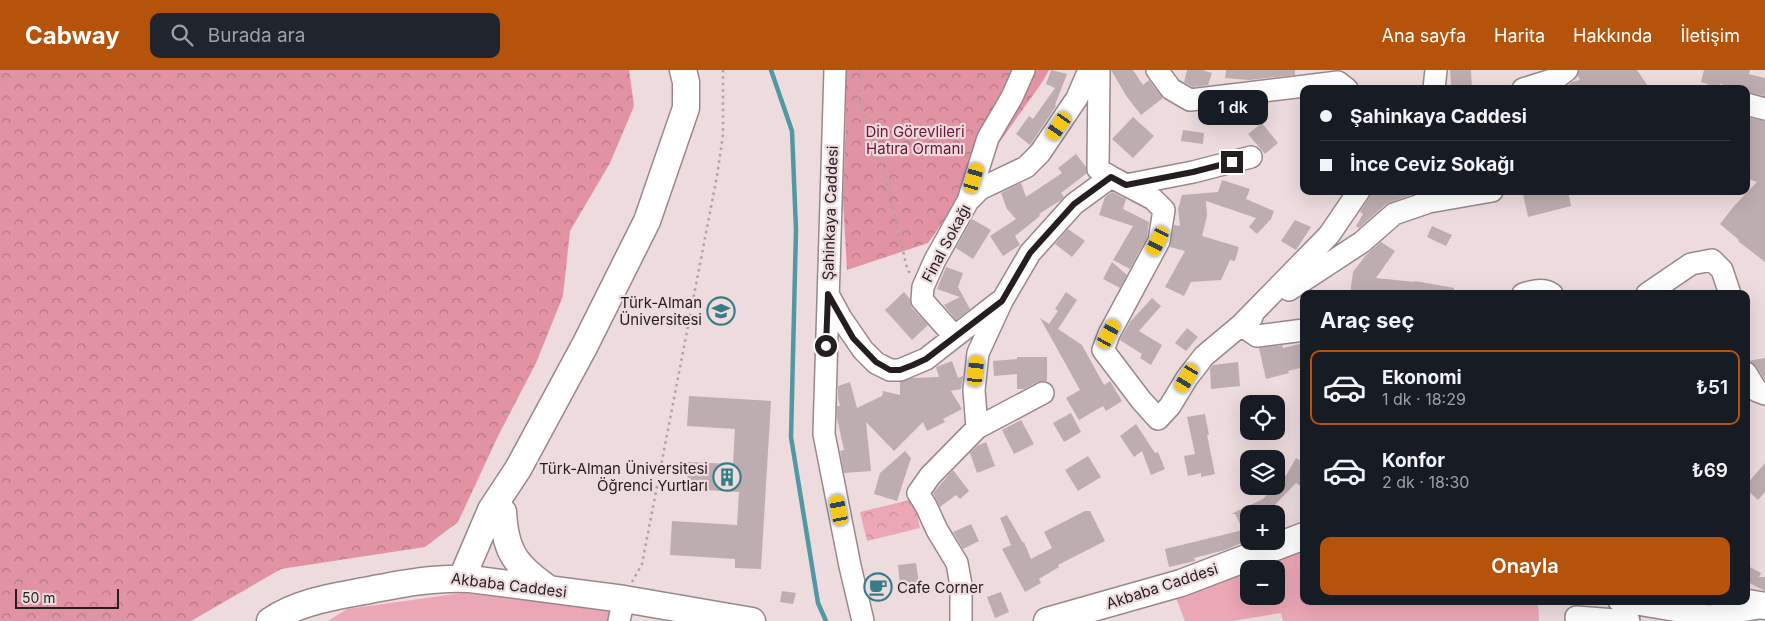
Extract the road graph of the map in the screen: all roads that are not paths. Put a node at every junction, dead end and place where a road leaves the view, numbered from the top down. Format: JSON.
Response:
{"nodes":[{"id":1,"x":683,"y":70,"type":"edge"},
{"id":2,"x":835,"y":70,"type":"edge"},
{"id":3,"x":1024,"y":70,"type":"edge"},
{"id":4,"x":1089,"y":70,"type":"edge"},
{"id":5,"x":1099,"y":70,"type":"edge"},
{"id":6,"x":1157,"y":70,"type":"edge"},
{"id":7,"x":1436,"y":70,"type":"edge"},
{"id":8,"x":1524,"y":70,"type":"edge"},
{"id":9,"x":1567,"y":70,"type":"edge"},
{"id":10,"x":1313,"y":85,"type":"edge"},
{"id":11,"x":1342,"y":85,"type":"edge"},
{"id":12,"x":1434,"y":85,"type":"edge"},
{"id":13,"x":1522,"y":85,"type":"edge"},
{"id":14,"x":1534,"y":85,"type":"edge"},
{"id":15,"x":1300,"y":87,"type":"edge"},
{"id":16,"x":1750,"y":105,"type":"edge"},
{"id":17,"x":1765,"y":109,"type":"edge"},
{"id":18,"x":1251,"y":157,"type":"dead end"},
{"id":19,"x":1118,"y":181,"type":"junction"},
{"id":20,"x":1356,"y":195,"type":"edge"},
{"id":21,"x":1470,"y":195,"type":"edge"},
{"id":22,"x":968,"y":201,"type":"junction"},
{"id":23,"x":1653,"y":290,"type":"edge"},
{"id":24,"x":1729,"y":290,"type":"edge"},
{"id":25,"x":828,"y":294,"type":"junction"},
{"id":26,"x":1002,"y":301,"type":"junction"},
{"id":27,"x":1241,"y":325,"type":"junction"},
{"id":28,"x":1300,"y":331,"type":"edge"},
{"id":29,"x":954,"y":336,"type":"junction"},
{"id":30,"x":1750,"y":380,"type":"edge"},
{"id":31,"x":1043,"y":393,"type":"dead end"},
{"id":32,"x":1765,"y":394,"type":"edge"},
{"id":33,"x":977,"y":428,"type":"junction"},
{"id":34,"x":497,"y":511,"type":"junction"},
{"id":35,"x":1300,"y":537,"type":"edge"},
{"id":36,"x":470,"y":579,"type":"junction"},
{"id":37,"x":410,"y":582,"type":"junction"},
{"id":38,"x":549,"y":589,"type":"junction"},
{"id":39,"x":1750,"y":604,"type":"edge"},
{"id":40,"x":1639,"y":605,"type":"edge"},
{"id":41,"x":1765,"y":607,"type":"edge"},
{"id":42,"x":621,"y":610,"type":"edge"},
{"id":43,"x":1576,"y":613,"type":"edge"},
{"id":44,"x":1708,"y":618,"type":"edge"},
{"id":45,"x":270,"y":621,"type":"edge"},
{"id":46,"x":752,"y":621,"type":"edge"},
{"id":47,"x":863,"y":621,"type":"edge"},
{"id":48,"x":961,"y":621,"type":"edge"},
{"id":49,"x":1047,"y":621,"type":"edge"},
{"id":50,"x":1629,"y":621,"type":"edge"}],
"edges":[{"from":1,"to":34,"type":"main road"},
{"from":2,"to":25,"type":"street","name":"Şahinkaya Caddesi"},
{"from":3,"to":22,"type":"street"},
{"from":4,"to":22,"type":"street","name":"Final Sokağı"},
{"from":5,"to":19,"type":"street"},
{"from":6,"to":15,"type":"street"},
{"from":7,"to":12,"type":"street"},
{"from":8,"to":13,"type":"street"},
{"from":9,"to":14,"type":"street"},
{"from":10,"to":11,"type":"street"},
{"from":16,"to":17,"type":"street"},
{"from":18,"to":19,"type":"street"},
{"from":19,"to":26,"type":"street"},
{"from":19,"to":27,"type":"street"},
{"from":20,"to":27,"type":"street"},
{"from":21,"to":27,"type":"street"},
{"from":22,"to":29,"type":"street","name":"Final Sokağı"},
{"from":23,"to":24,"type":"street"},
{"from":25,"to":29,"type":"street"},
{"from":25,"to":47,"type":"street","name":"Şahinkaya Caddesi"},
{"from":26,"to":29,"type":"street"},
{"from":26,"to":33,"type":"street"},
{"from":27,"to":28,"type":"street"},
{"from":30,"to":32,"type":"street"},
{"from":31,"to":33,"type":"street"},
{"from":33,"to":48,"type":"street"},
{"from":34,"to":36,"type":"main road"},
{"from":34,"to":37,"type":"main road"},
{"from":34,"to":38,"type":"main road"},
{"from":35,"to":49,"type":"main road","name":"Akbaba Caddesi"},
{"from":36,"to":37,"type":"main road","name":"Akbaba Caddesi"},
{"from":36,"to":38,"type":"main road","name":"Akbaba Caddesi"},
{"from":37,"to":45,"type":"main road","name":"Akbaba Caddesi"},
{"from":38,"to":42,"type":"main road","name":"Akbaba Caddesi"},
{"from":39,"to":41,"type":"main road"},
{"from":40,"to":44,"type":"street"},
{"from":41,"to":44,"type":"street"},
{"from":42,"to":46,"type":"main road","name":"Akbaba Caddesi"},
{"from":43,"to":50,"type":"street"}]}
